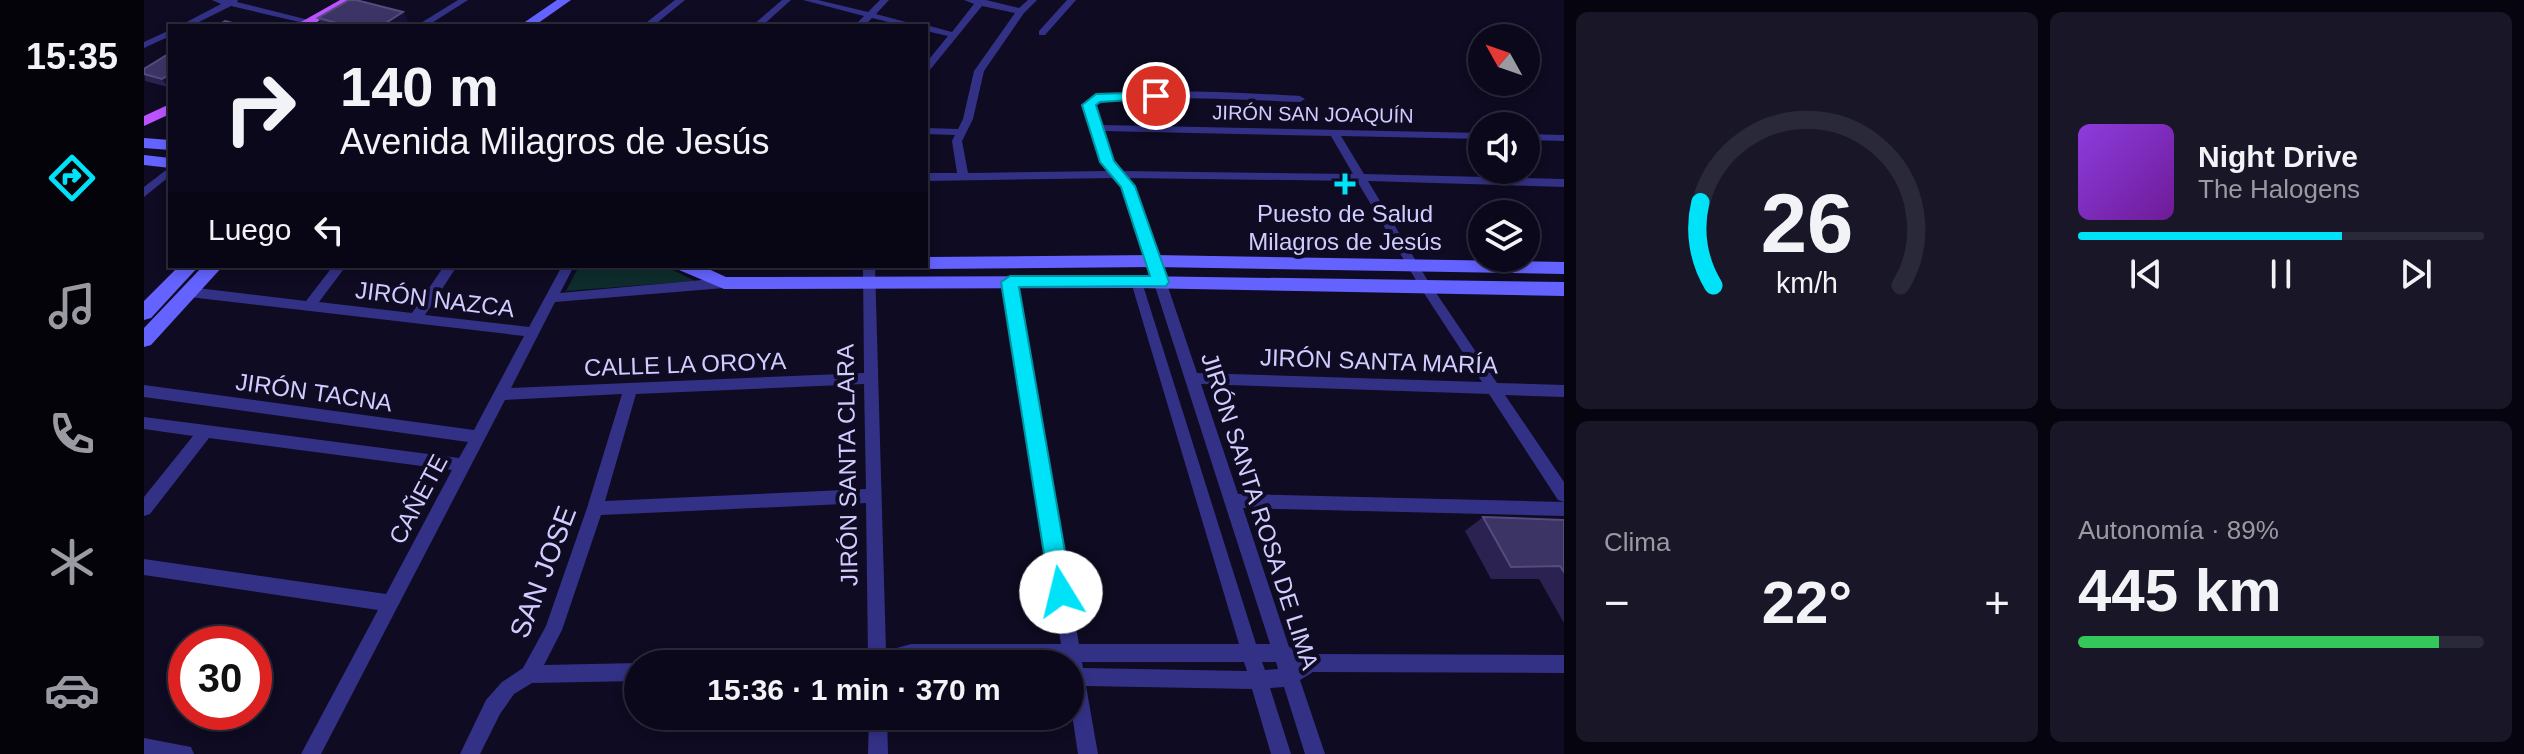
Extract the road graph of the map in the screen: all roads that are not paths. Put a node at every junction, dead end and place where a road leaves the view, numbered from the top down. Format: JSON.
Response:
{"nodes":[{"id":1,"x":216,"y":0,"type":"edge"},
{"id":2,"x":349,"y":0,"type":"edge"},
{"id":3,"x":366,"y":0,"type":"edge"},
{"id":4,"x":464,"y":0,"type":"edge"},
{"id":5,"x":565,"y":0,"type":"edge"},
{"id":6,"x":583,"y":0,"type":"edge"},
{"id":7,"x":681,"y":0,"type":"edge"},
{"id":8,"x":787,"y":0,"type":"edge"},
{"id":9,"x":807,"y":0,"type":"edge"},
{"id":10,"x":885,"y":0,"type":"edge"},
{"id":11,"x":968,"y":0,"type":"edge"},
{"id":12,"x":1033,"y":0,"type":"edge"},
{"id":13,"x":1072,"y":0,"type":"edge"},
{"id":14,"x":981,"y":1,"type":"edge"},
{"id":15,"x":233,"y":2,"type":"edge"},
{"id":16,"x":1021,"y":11,"type":"junction"},
{"id":17,"x":870,"y":15,"type":"junction"},
{"id":18,"x":188,"y":24,"type":"edge"},
{"id":19,"x":309,"y":24,"type":"edge"},
{"id":20,"x":424,"y":24,"type":"edge"},
{"id":21,"x":528,"y":24,"type":"edge"},
{"id":22,"x":547,"y":24,"type":"edge"},
{"id":23,"x":650,"y":24,"type":"edge"},
{"id":24,"x":759,"y":24,"type":"edge"},
{"id":25,"x":861,"y":24,"type":"edge"},
{"id":26,"x":908,"y":24,"type":"edge"},
{"id":27,"x":928,"y":28,"type":"edge"},
{"id":28,"x":1042,"y":33,"type":"dead end"},
{"id":29,"x":168,"y":34,"type":"edge"},
{"id":30,"x":954,"y":35,"type":"junction"},
{"id":31,"x":144,"y":45,"type":"edge"},
{"id":32,"x":928,"y":67,"type":"edge"},
{"id":33,"x":168,"y":98,"type":"edge"},
{"id":34,"x":1300,"y":99,"type":"dead end"},
{"id":35,"x":168,"y":109,"type":"edge"},
{"id":36,"x":144,"y":112,"type":"edge"},
{"id":37,"x":144,"y":122,"type":"edge"},
{"id":38,"x":1095,"y":128,"type":"junction"},
{"id":39,"x":928,"y":131,"type":"edge"},
{"id":40,"x":961,"y":132,"type":"junction"},
{"id":41,"x":1334,"y":133,"type":"junction"},
{"id":42,"x":1468,"y":136,"type":"edge"},
{"id":43,"x":1540,"y":137,"type":"edge"},
{"id":44,"x":1564,"y":138,"type":"edge"},
{"id":45,"x":144,"y":143,"type":"edge"},
{"id":46,"x":168,"y":145,"type":"edge"},
{"id":47,"x":144,"y":160,"type":"edge"},
{"id":48,"x":168,"y":163,"type":"edge"},
{"id":49,"x":168,"y":172,"type":"edge"},
{"id":50,"x":1117,"y":173,"type":"junction"},
{"id":51,"x":963,"y":176,"type":"junction"},
{"id":52,"x":1360,"y":176,"type":"junction"},
{"id":53,"x":928,"y":177,"type":"edge"},
{"id":54,"x":1564,"y":183,"type":"edge"},
{"id":55,"x":144,"y":193,"type":"edge"},
{"id":56,"x":1154,"y":261,"type":"junction"},
{"id":57,"x":928,"y":263,"type":"edge"},
{"id":58,"x":1411,"y":264,"type":"junction"},
{"id":59,"x":188,"y":268,"type":"edge"},
{"id":60,"x":212,"y":268,"type":"edge"},
{"id":61,"x":338,"y":268,"type":"edge"},
{"id":62,"x":450,"y":268,"type":"edge"},
{"id":63,"x":567,"y":268,"type":"edge"},
{"id":64,"x":690,"y":268,"type":"edge"},
{"id":65,"x":1564,"y":268,"type":"edge"},
{"id":66,"x":870,"y":274,"type":"edge"},
{"id":67,"x":1010,"y":282,"type":"junction"},
{"id":68,"x":1137,"y":282,"type":"junction"},
{"id":69,"x":1161,"y":282,"type":"junction"},
{"id":70,"x":724,"y":283,"type":"junction"},
{"id":71,"x":1424,"y":284,"type":"junction"},
{"id":72,"x":1564,"y":289,"type":"edge"},
{"id":73,"x":189,"y":292,"type":"junction"},
{"id":74,"x":551,"y":298,"type":"junction"},
{"id":75,"x":309,"y":306,"type":"junction"},
{"id":76,"x":144,"y":313,"type":"edge"},
{"id":77,"x":416,"y":318,"type":"junction"},
{"id":78,"x":533,"y":332,"type":"junction"},
{"id":79,"x":144,"y":340,"type":"edge"},
{"id":80,"x":872,"y":378,"type":"junction"},
{"id":81,"x":1192,"y":378,"type":"junction"},
{"id":82,"x":1494,"y":386,"type":"junction"},
{"id":83,"x":631,"y":388,"type":"junction"},
{"id":84,"x":144,"y":391,"type":"edge"},
{"id":85,"x":1564,"y":391,"type":"edge"},
{"id":86,"x":501,"y":394,"type":"junction"},
{"id":87,"x":144,"y":423,"type":"edge"},
{"id":88,"x":205,"y":432,"type":"junction"},
{"id":89,"x":478,"y":437,"type":"junction"},
{"id":90,"x":463,"y":465,"type":"junction"},
{"id":91,"x":1564,"y":495,"type":"edge"},
{"id":92,"x":874,"y":496,"type":"junction"},
{"id":93,"x":1233,"y":501,"type":"junction"},
{"id":94,"x":595,"y":508,"type":"junction"},
{"id":95,"x":144,"y":509,"type":"edge"},
{"id":96,"x":1564,"y":509,"type":"edge"},
{"id":97,"x":144,"y":567,"type":"edge"},
{"id":98,"x":390,"y":603,"type":"junction"},
{"id":99,"x":876,"y":650,"type":"edge"},
{"id":100,"x":1070,"y":650,"type":"edge"},
{"id":101,"x":1280,"y":653,"type":"junction"},
{"id":102,"x":1084,"y":654,"type":"edge"},
{"id":103,"x":1251,"y":654,"type":"junction"},
{"id":104,"x":1311,"y":663,"type":"junction"},
{"id":105,"x":1564,"y":664,"type":"edge"},
{"id":106,"x":624,"y":672,"type":"edge"},
{"id":107,"x":529,"y":674,"type":"junction"},
{"id":108,"x":1084,"y":677,"type":"edge"},
{"id":109,"x":1288,"y":677,"type":"junction"},
{"id":110,"x":1258,"y":680,"type":"junction"},
{"id":111,"x":878,"y":730,"type":"edge"},
{"id":112,"x":1083,"y":730,"type":"edge"},
{"id":113,"x":144,"y":748,"type":"edge"},
{"id":114,"x":184,"y":754,"type":"edge"},
{"id":115,"x":311,"y":754,"type":"edge"},
{"id":116,"x":470,"y":754,"type":"edge"},
{"id":117,"x":878,"y":754,"type":"edge"},
{"id":118,"x":1088,"y":754,"type":"edge"},
{"id":119,"x":1281,"y":754,"type":"edge"},
{"id":120,"x":1315,"y":754,"type":"edge"}],
"edges":[{"from":1,"to":15,"type":"street"},
{"from":2,"to":19,"type":"main road"},
{"from":3,"to":19,"type":"main road"},
{"from":4,"to":20,"type":"street"},
{"from":5,"to":21,"type":"street"},
{"from":6,"to":22,"type":"street"},
{"from":7,"to":23,"type":"street"},
{"from":8,"to":24,"type":"street"},
{"from":9,"to":17,"type":"street"},
{"from":10,"to":17,"type":"street"},
{"from":11,"to":14,"type":"street"},
{"from":12,"to":16,"type":"street"},
{"from":13,"to":28,"type":"street"},
{"from":14,"to":16,"type":"street"},
{"from":14,"to":30,"type":"street"},
{"from":15,"to":18,"type":"street"},
{"from":15,"to":19,"type":"street"},
{"from":16,"to":40,"type":"street"},
{"from":17,"to":25,"type":"street"},
{"from":17,"to":26,"type":"street"},
{"from":27,"to":30,"type":"street"},
{"from":29,"to":31,"type":"street"},
{"from":30,"to":32,"type":"street"},
{"from":33,"to":36,"type":"main road"},
{"from":34,"to":38,"type":"street"},
{"from":35,"to":37,"type":"main road"},
{"from":38,"to":41,"type":"street","name":"JIRÓN SAN JOAQUÍN"},
{"from":38,"to":50,"type":"street","name":"JIRÓN SANTA ROSA DE LIMA"},
{"from":39,"to":40,"type":"street"},
{"from":40,"to":51,"type":"street"},
{"from":41,"to":42,"type":"street","name":"JIRÓN SAN JOAQUÍN"},
{"from":41,"to":52,"type":"street"},
{"from":43,"to":44,"type":"street"},
{"from":45,"to":46,"type":"street"},
{"from":47,"to":48,"type":"street"},
{"from":49,"to":55,"type":"street"},
{"from":50,"to":51,"type":"street"},
{"from":50,"to":52,"type":"street"},
{"from":50,"to":56,"type":"street","name":"JIRÓN SANTA ROSA DE LIMA"},
{"from":51,"to":53,"type":"street"},
{"from":52,"to":54,"type":"street"},
{"from":52,"to":58,"type":"street"},
{"from":56,"to":57,"type":"street"},
{"from":56,"to":58,"type":"street"},
{"from":56,"to":69,"type":"street","name":"JIRÓN SANTA ROSA DE LIMA"},
{"from":58,"to":65,"type":"street"},
{"from":58,"to":71,"type":"street"},
{"from":59,"to":76,"type":"street"},
{"from":60,"to":73,"type":"street"},
{"from":61,"to":75,"type":"street"},
{"from":62,"to":77,"type":"street"},
{"from":63,"to":74,"type":"street","name":"CAÑETE"},
{"from":64,"to":70,"type":"street"},
{"from":66,"to":67,"type":"street"},
{"from":66,"to":70,"type":"street"},
{"from":66,"to":80,"type":"street","name":"JIRÓN SANTA CLARA"},
{"from":67,"to":68,"type":"street"},
{"from":67,"to":100,"type":"street"},
{"from":68,"to":69,"type":"street"},
{"from":68,"to":103,"type":"street","name":"JIRÓN SANTA ROSA DE LIMA"},
{"from":69,"to":71,"type":"street"},
{"from":69,"to":81,"type":"street","name":"JIRÓN SANTA ROSA DE LIMA"},
{"from":70,"to":74,"type":"street","name":"JIRÓN NAZCA"},
{"from":71,"to":72,"type":"street"},
{"from":71,"to":82,"type":"street"},
{"from":73,"to":75,"type":"street","name":"JIRÓN NAZCA"},
{"from":73,"to":79,"type":"street"},
{"from":74,"to":78,"type":"street","name":"CAÑETE"},
{"from":75,"to":77,"type":"street","name":"JIRÓN NAZCA"},
{"from":77,"to":78,"type":"street","name":"JIRÓN NAZCA"},
{"from":78,"to":86,"type":"street","name":"CAÑETE"},
{"from":80,"to":83,"type":"street","name":"CALLE LA OROYA"},
{"from":80,"to":92,"type":"street","name":"JIRÓN SANTA CLARA"},
{"from":81,"to":82,"type":"street","name":"JIRÓN SANTA MARÍA"},
{"from":81,"to":93,"type":"street","name":"JIRÓN SANTA ROSA DE LIMA"},
{"from":82,"to":85,"type":"street","name":"JIRÓN SANTA MARÍA"},
{"from":82,"to":91,"type":"street"},
{"from":83,"to":86,"type":"street","name":"CALLE LA OROYA"},
{"from":83,"to":94,"type":"street","name":"SAN JOSE"},
{"from":84,"to":89,"type":"street","name":"JIRÓN TACNA"},
{"from":86,"to":89,"type":"street","name":"CAÑETE"},
{"from":87,"to":88,"type":"street"},
{"from":88,"to":90,"type":"street"},
{"from":88,"to":95,"type":"street"},
{"from":89,"to":90,"type":"street","name":"CAÑETE"},
{"from":90,"to":98,"type":"street","name":"CAÑETE"},
{"from":92,"to":94,"type":"street"},
{"from":92,"to":99,"type":"street","name":"JIRÓN SANTA CLARA"},
{"from":93,"to":96,"type":"street"},
{"from":93,"to":101,"type":"street","name":"JIRÓN SANTA ROSA DE LIMA"},
{"from":94,"to":107,"type":"street","name":"SAN JOSE"},
{"from":97,"to":98,"type":"street"},
{"from":98,"to":115,"type":"street","name":"CAÑETE"},
{"from":101,"to":103,"type":"street"},
{"from":101,"to":104,"type":"street"},
{"from":101,"to":109,"type":"street","name":"JIRÓN SANTA ROSA DE LIMA"},
{"from":102,"to":103,"type":"street"},
{"from":103,"to":110,"type":"street","name":"JIRÓN SANTA ROSA DE LIMA"},
{"from":104,"to":105,"type":"street"},
{"from":104,"to":109,"type":"street"},
{"from":106,"to":107,"type":"street"},
{"from":107,"to":116,"type":"street","name":"SAN JOSE"},
{"from":108,"to":110,"type":"street"},
{"from":109,"to":110,"type":"street"},
{"from":109,"to":120,"type":"street","name":"JIRÓN SANTA ROSA DE LIMA"},
{"from":110,"to":119,"type":"street","name":"JIRÓN SANTA ROSA DE LIMA"},
{"from":111,"to":117,"type":"street"},
{"from":112,"to":118,"type":"street"},
{"from":113,"to":114,"type":"street"}]}
